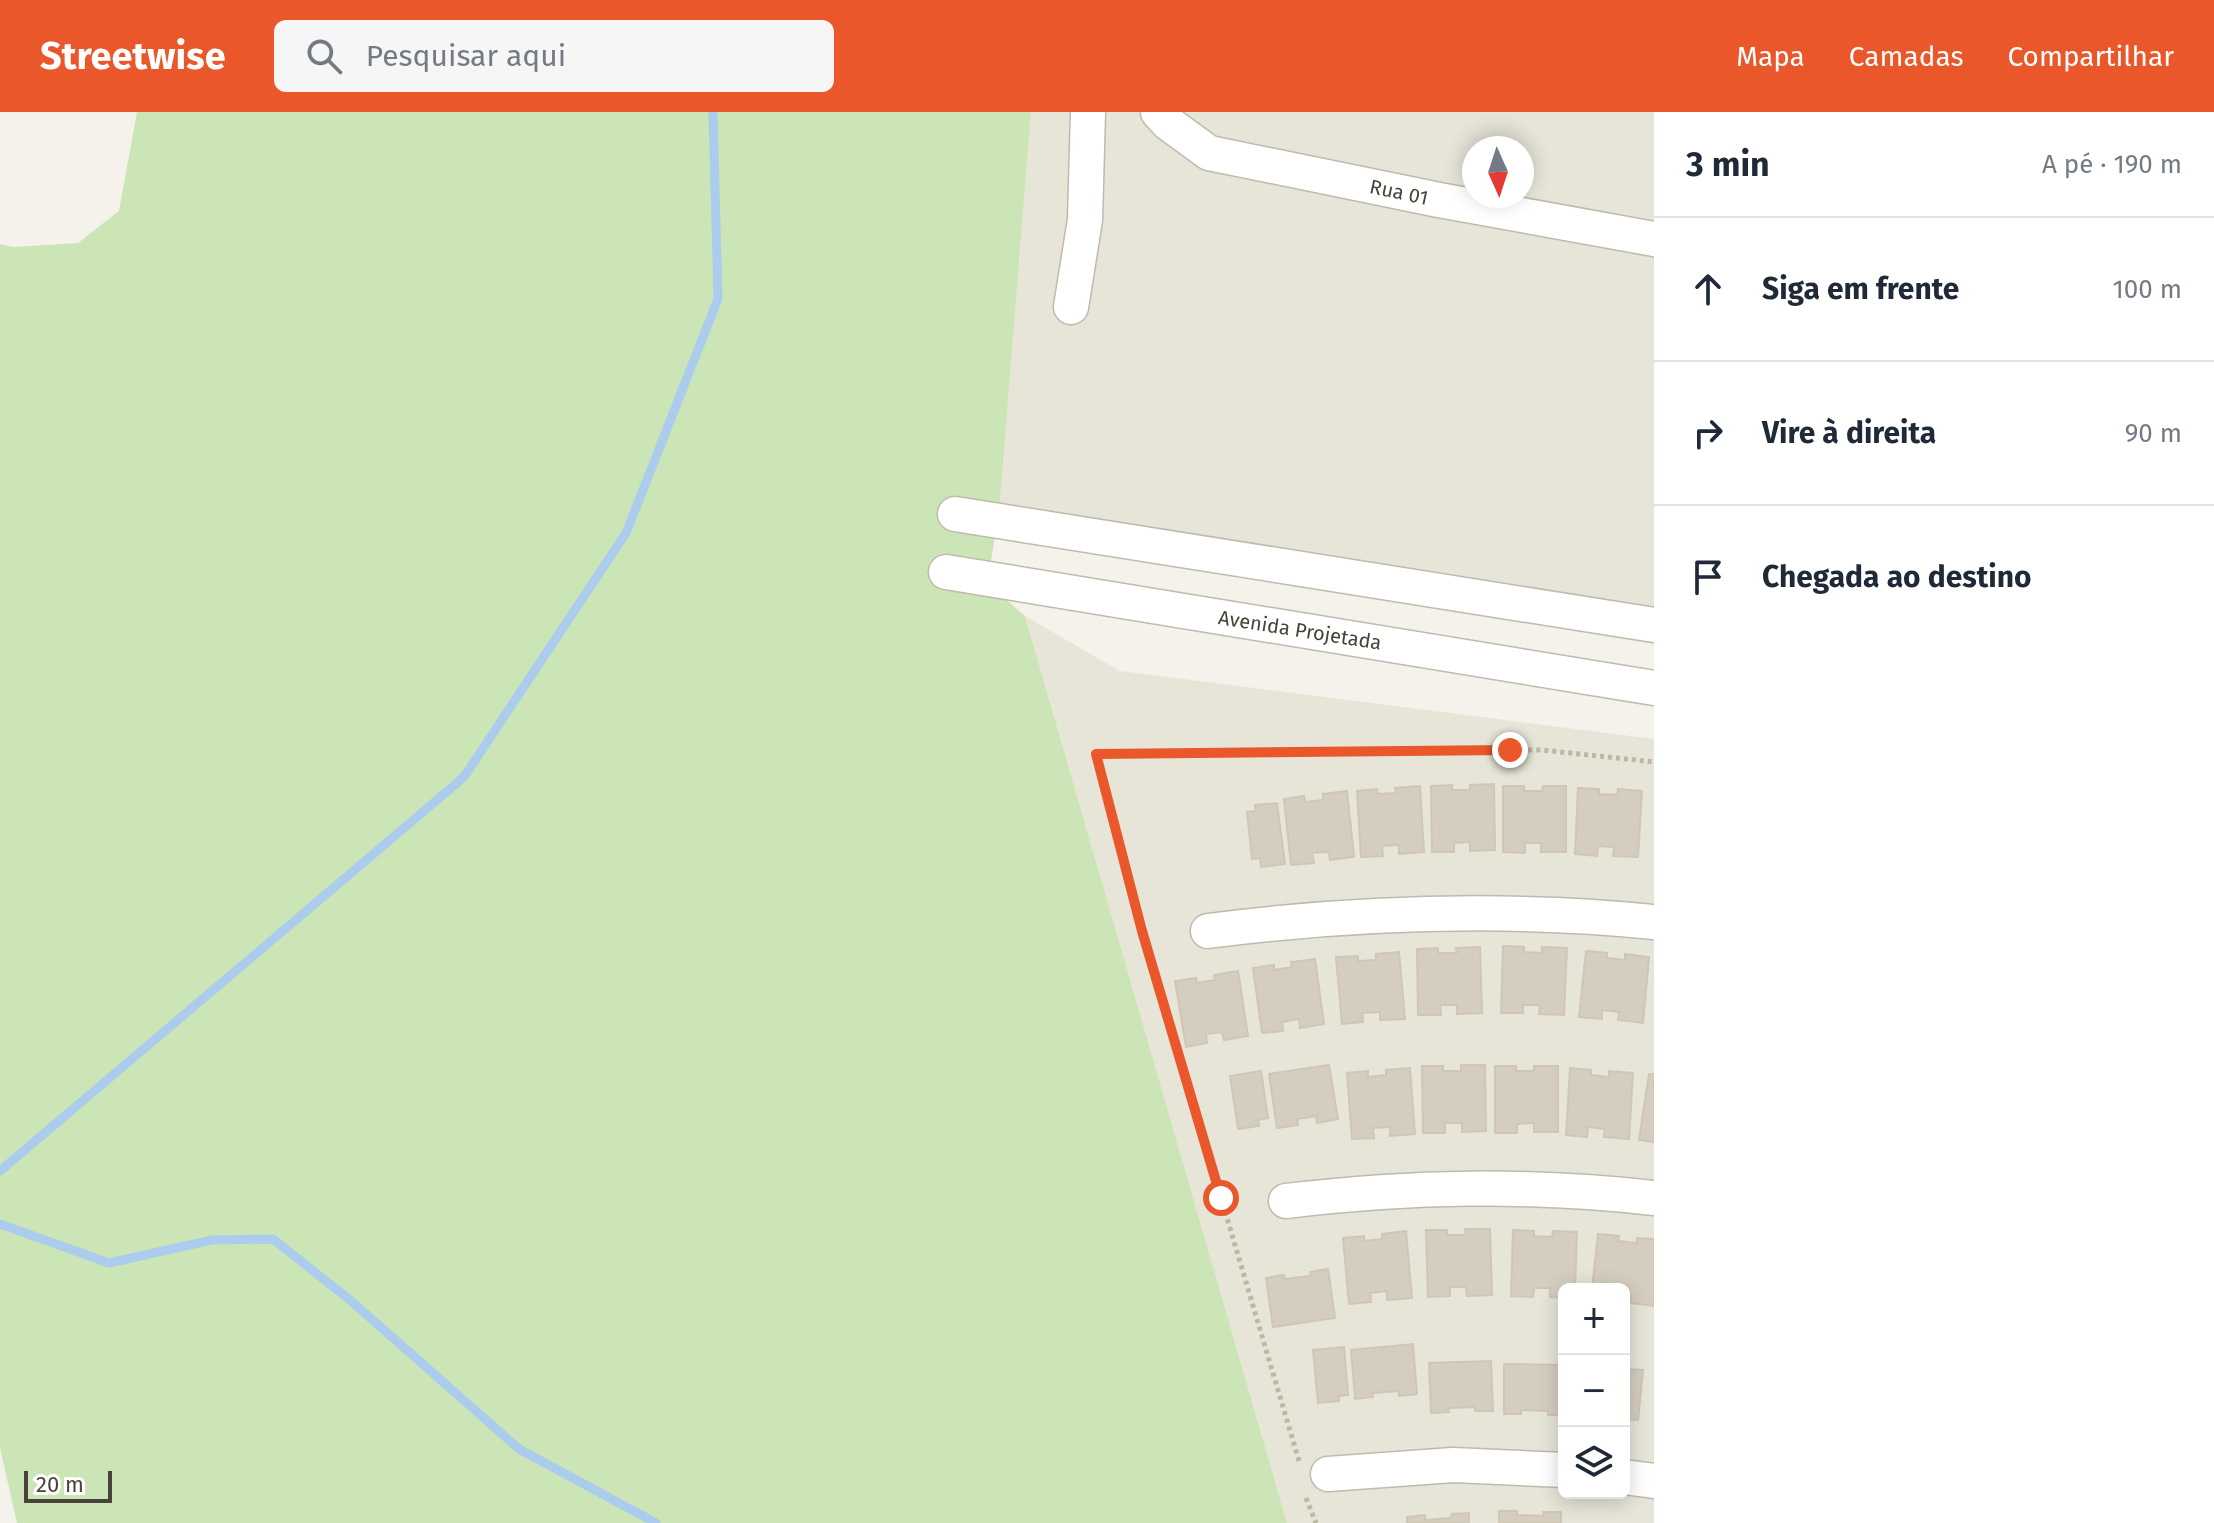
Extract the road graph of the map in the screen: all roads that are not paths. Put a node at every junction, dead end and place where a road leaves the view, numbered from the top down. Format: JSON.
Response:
{"nodes":[{"id":1,"x":1088,"y":112,"type":"edge"},
{"id":2,"x":1158,"y":112,"type":"edge"},
{"id":3,"x":1652,"y":237,"type":"edge"},
{"id":4,"x":1071,"y":307,"type":"dead end"},
{"id":5,"x":955,"y":514,"type":"dead end"},
{"id":6,"x":946,"y":572,"type":"dead end"},
{"id":7,"x":1654,"y":625,"type":"edge"},
{"id":8,"x":1654,"y":688,"type":"edge"},
{"id":9,"x":1654,"y":922,"type":"edge"},
{"id":10,"x":1208,"y":931,"type":"dead end"},
{"id":11,"x":1654,"y":1198,"type":"edge"},
{"id":12,"x":1286,"y":1201,"type":"dead end"},
{"id":13,"x":1558,"y":1470,"type":"edge"},
{"id":14,"x":1311,"y":1477,"type":"road end"},
{"id":15,"x":1630,"y":1478,"type":"edge"},
{"id":16,"x":1654,"y":1481,"type":"edge"}],
"edges":[{"from":1,"to":4,"type":"street"},
{"from":2,"to":3,"type":"street","name":"Rua 01"},
{"from":5,"to":7,"type":"street"},
{"from":6,"to":8,"type":"street","name":"Avenida Projetada"},
{"from":9,"to":10,"type":"street"},
{"from":11,"to":12,"type":"street"},
{"from":13,"to":14,"type":"street"},
{"from":15,"to":16,"type":"street"}]}
